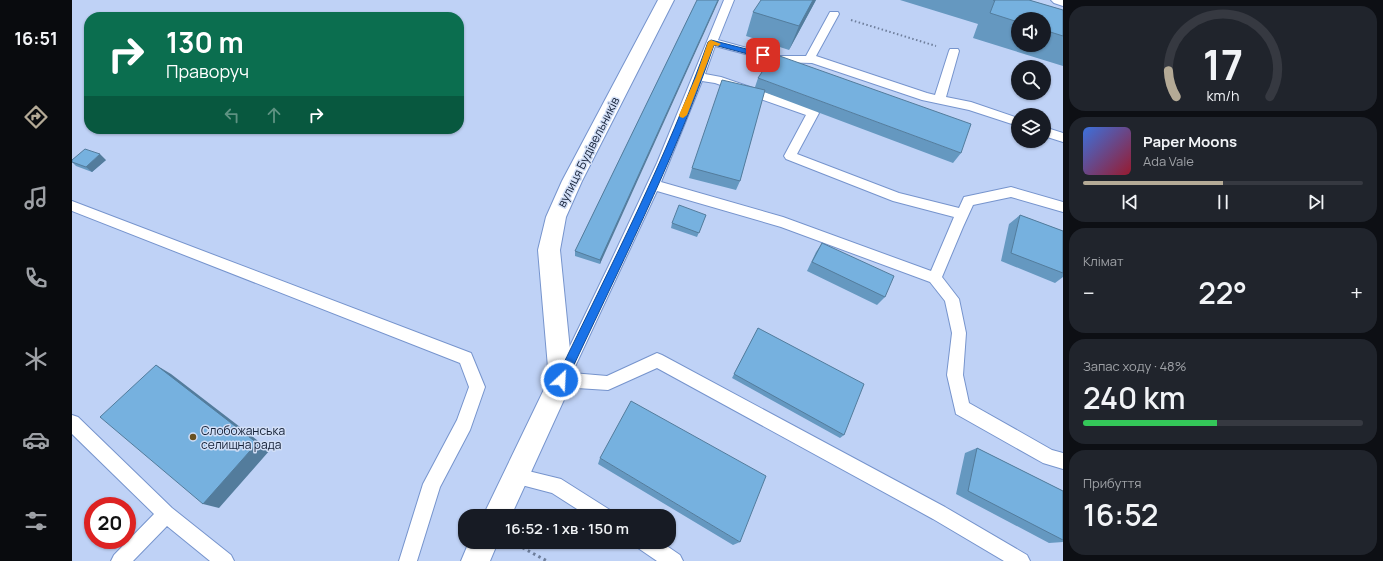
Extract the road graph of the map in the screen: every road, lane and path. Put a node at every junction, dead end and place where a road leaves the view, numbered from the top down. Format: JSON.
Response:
{"nodes":[{"id":1,"x":666,"y":0,"type":"edge"},
{"id":2,"x":729,"y":0,"type":"edge"},
{"id":3,"x":1059,"y":0,"type":"edge"},
{"id":4,"x":1063,"y":1,"type":"edge"},
{"id":5,"x":834,"y":14,"type":"joint"},
{"id":6,"x":711,"y":42,"type":"junction"},
{"id":7,"x":954,"y":51,"type":"joint"},
{"id":8,"x":810,"y":58,"type":"junction"},
{"id":9,"x":699,"y":77,"type":"junction"},
{"id":10,"x":939,"y":100,"type":"junction"},
{"id":11,"x":1011,"y":120,"type":"edge"},
{"id":12,"x":1051,"y":134,"type":"edge"},
{"id":13,"x":1063,"y":138,"type":"edge"},
{"id":14,"x":654,"y":185,"type":"junction"},
{"id":15,"x":72,"y":206,"type":"edge"},
{"id":16,"x":1063,"y":207,"type":"edge"},
{"id":17,"x":962,"y":214,"type":"junction"},
{"id":18,"x":935,"y":278,"type":"junction"},
{"id":19,"x":561,"y":380,"type":"junction"},
{"id":20,"x":72,"y":423,"type":"edge"},
{"id":21,"x":1063,"y":461,"type":"edge"},
{"id":22,"x":516,"y":476,"type":"junction"},
{"id":23,"x":500,"y":509,"type":"edge"},
{"id":24,"x":593,"y":509,"type":"edge"},
{"id":25,"x":166,"y":514,"type":"junction"},
{"id":26,"x":481,"y":549,"type":"edge"},
{"id":27,"x":525,"y":549,"type":"edge"},
{"id":28,"x":655,"y":549,"type":"edge"},
{"id":29,"x":120,"y":561,"type":"edge"},
{"id":30,"x":225,"y":561,"type":"edge"},
{"id":31,"x":408,"y":561,"type":"edge"},
{"id":32,"x":475,"y":561,"type":"edge"},
{"id":33,"x":547,"y":561,"type":"edge"},
{"id":34,"x":674,"y":561,"type":"edge"},
{"id":35,"x":1021,"y":561,"type":"edge"}],
"edges":[{"from":1,"to":19,"type":"street","name":"вулиця Будівельників"},
{"from":2,"to":6,"type":"lane"},
{"from":3,"to":4,"type":"street"},
{"from":5,"to":7,"type":"path"},
{"from":5,"to":8,"type":"lane"},
{"from":6,"to":8,"type":"lane"},
{"from":6,"to":9,"type":"lane"},
{"from":7,"to":10,"type":"lane"},
{"from":8,"to":10,"type":"lane"},
{"from":9,"to":14,"type":"lane"},
{"from":9,"to":17,"type":"lane"},
{"from":10,"to":11,"type":"lane"},
{"from":12,"to":13,"type":"lane"},
{"from":14,"to":18,"type":"lane"},
{"from":14,"to":19,"type":"lane"},
{"from":15,"to":31,"type":"lane"},
{"from":16,"to":17,"type":"lane"},
{"from":17,"to":18,"type":"lane"},
{"from":18,"to":21,"type":"lane"},
{"from":19,"to":22,"type":"street"},
{"from":19,"to":35,"type":"lane"},
{"from":20,"to":25,"type":"lane"},
{"from":22,"to":23,"type":"street"},
{"from":22,"to":24,"type":"lane"},
{"from":25,"to":29,"type":"lane"},
{"from":25,"to":30,"type":"lane"},
{"from":26,"to":32,"type":"street"},
{"from":27,"to":33,"type":"path"},
{"from":28,"to":34,"type":"lane"}]}
